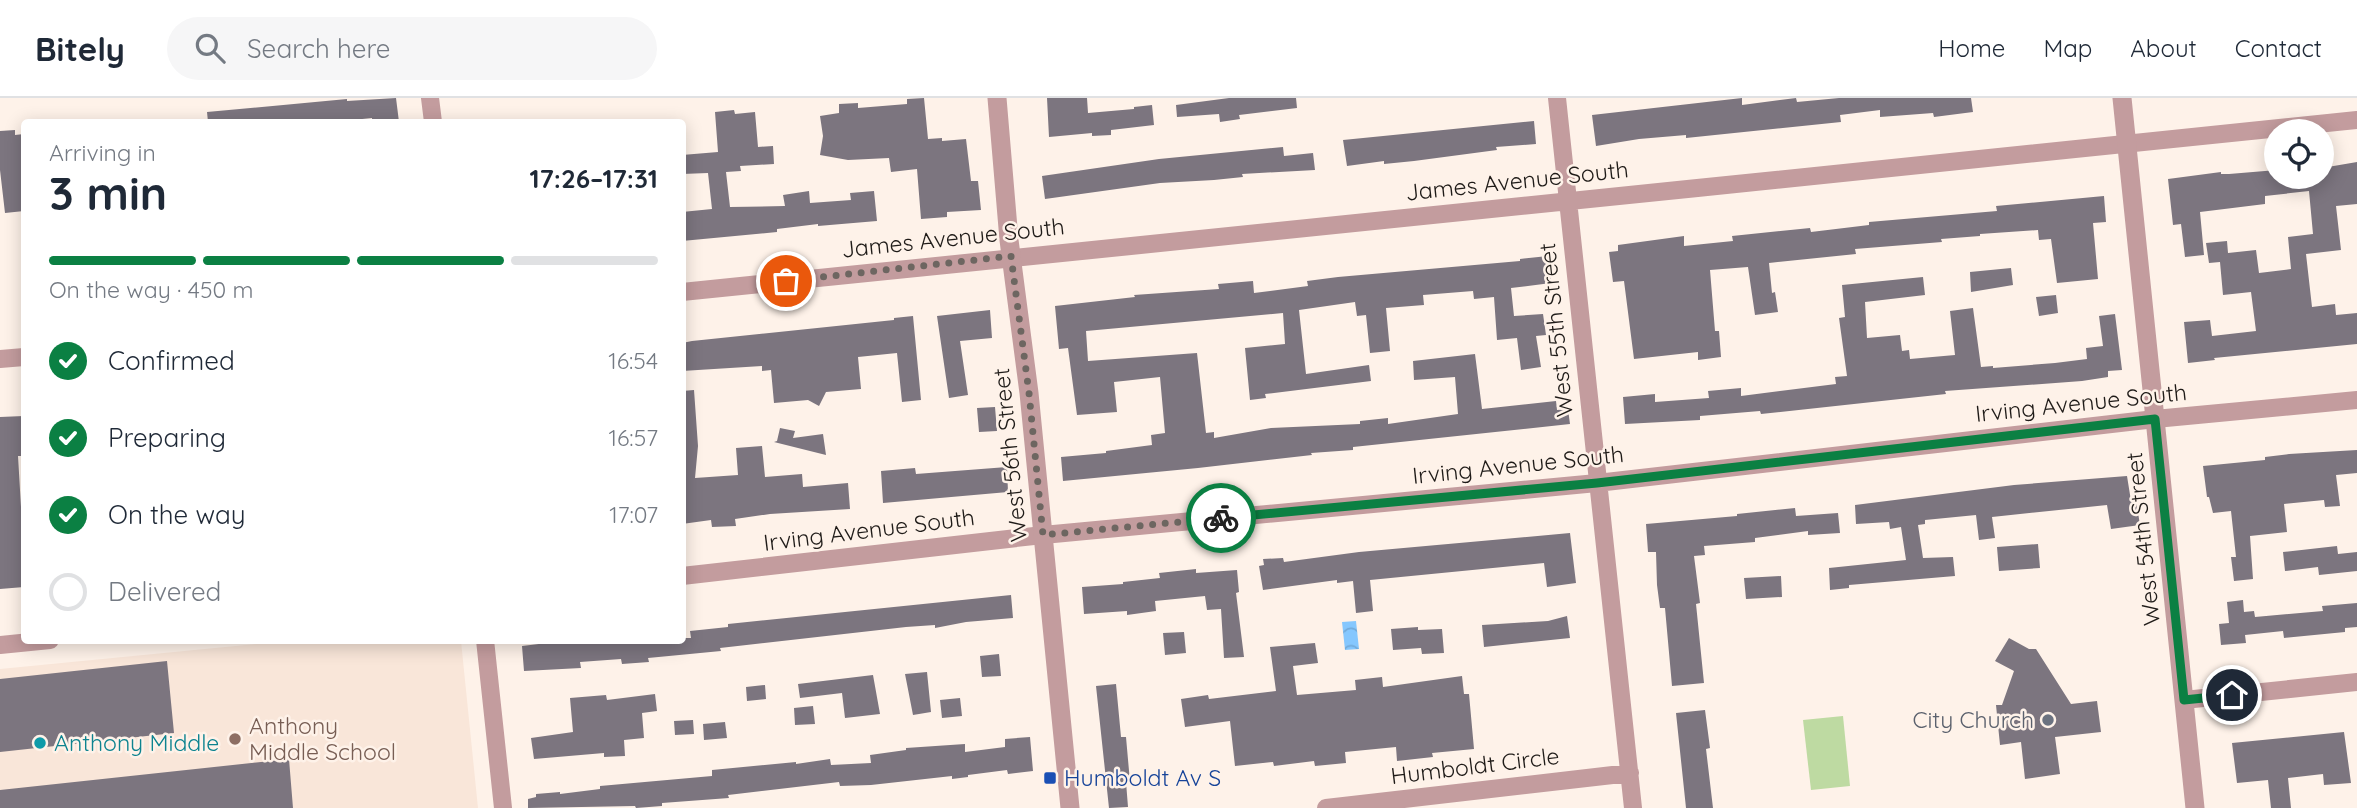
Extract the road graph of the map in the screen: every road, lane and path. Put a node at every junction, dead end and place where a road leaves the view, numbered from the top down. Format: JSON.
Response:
{"nodes":[{"id":1,"x":430,"y":98,"type":"edge"},
{"id":2,"x":997,"y":98,"type":"edge"},
{"id":3,"x":1557,"y":98,"type":"edge"},
{"id":4,"x":2122,"y":98,"type":"edge"},
{"id":5,"x":432,"y":119,"type":"edge"},
{"id":6,"x":2357,"y":120,"type":"edge"},
{"id":7,"x":2127,"y":145,"type":"junction"},
{"id":8,"x":1567,"y":201,"type":"junction"},
{"id":9,"x":1011,"y":256,"type":"junction"},
{"id":10,"x":686,"y":292,"type":"edge"},
{"id":11,"x":21,"y":357,"type":"edge"},
{"id":12,"x":0,"y":359,"type":"edge"},
{"id":13,"x":2357,"y":400,"type":"edge"},
{"id":14,"x":2155,"y":419,"type":"junction"},
{"id":15,"x":1597,"y":483,"type":"junction"},
{"id":16,"x":1043,"y":535,"type":"junction"},
{"id":17,"x":686,"y":576,"type":"edge"},
{"id":18,"x":21,"y":643,"type":"edge"},
{"id":19,"x":485,"y":644,"type":"edge"},
{"id":20,"x":0,"y":645,"type":"edge"},
{"id":21,"x":2357,"y":682,"type":"edge"},
{"id":22,"x":2184,"y":700,"type":"junction"},
{"id":23,"x":1630,"y":773,"type":"junction"},
{"id":24,"x":503,"y":808,"type":"edge"},
{"id":25,"x":1070,"y":808,"type":"edge"},
{"id":26,"x":1326,"y":808,"type":"edge"},
{"id":27,"x":1633,"y":808,"type":"edge"},
{"id":28,"x":2195,"y":808,"type":"edge"}],
"edges":[{"from":1,"to":5,"type":"street"},
{"from":2,"to":9,"type":"street","name":"West 56th Street"},
{"from":3,"to":8,"type":"street","name":"West 55th Street"},
{"from":4,"to":7,"type":"street","name":"West 54th Street"},
{"from":6,"to":7,"type":"street","name":"James Avenue South"},
{"from":7,"to":8,"type":"street","name":"James Avenue South"},
{"from":7,"to":14,"type":"street","name":"West 54th Street"},
{"from":8,"to":9,"type":"street","name":"James Avenue South"},
{"from":8,"to":15,"type":"street","name":"West 55th Street"},
{"from":9,"to":10,"type":"street","name":"James Avenue South"},
{"from":9,"to":16,"type":"street","name":"West 56th Street"},
{"from":11,"to":12,"type":"street"},
{"from":13,"to":14,"type":"street","name":"Irving Avenue South"},
{"from":14,"to":15,"type":"street","name":"Irving Avenue South"},
{"from":14,"to":22,"type":"street","name":"West 54th Street"},
{"from":15,"to":16,"type":"street","name":"Irving Avenue South"},
{"from":15,"to":23,"type":"street","name":"West 55th Street"},
{"from":16,"to":17,"type":"street","name":"Irving Avenue South"},
{"from":16,"to":25,"type":"street","name":"West 56th Street"},
{"from":18,"to":20,"type":"street"},
{"from":19,"to":24,"type":"street"},
{"from":21,"to":22,"type":"street"},
{"from":22,"to":28,"type":"street","name":"West 54th Street"},
{"from":23,"to":26,"type":"street","name":"Humboldt Circle"},
{"from":23,"to":27,"type":"street","name":"West 55th Street"}]}
